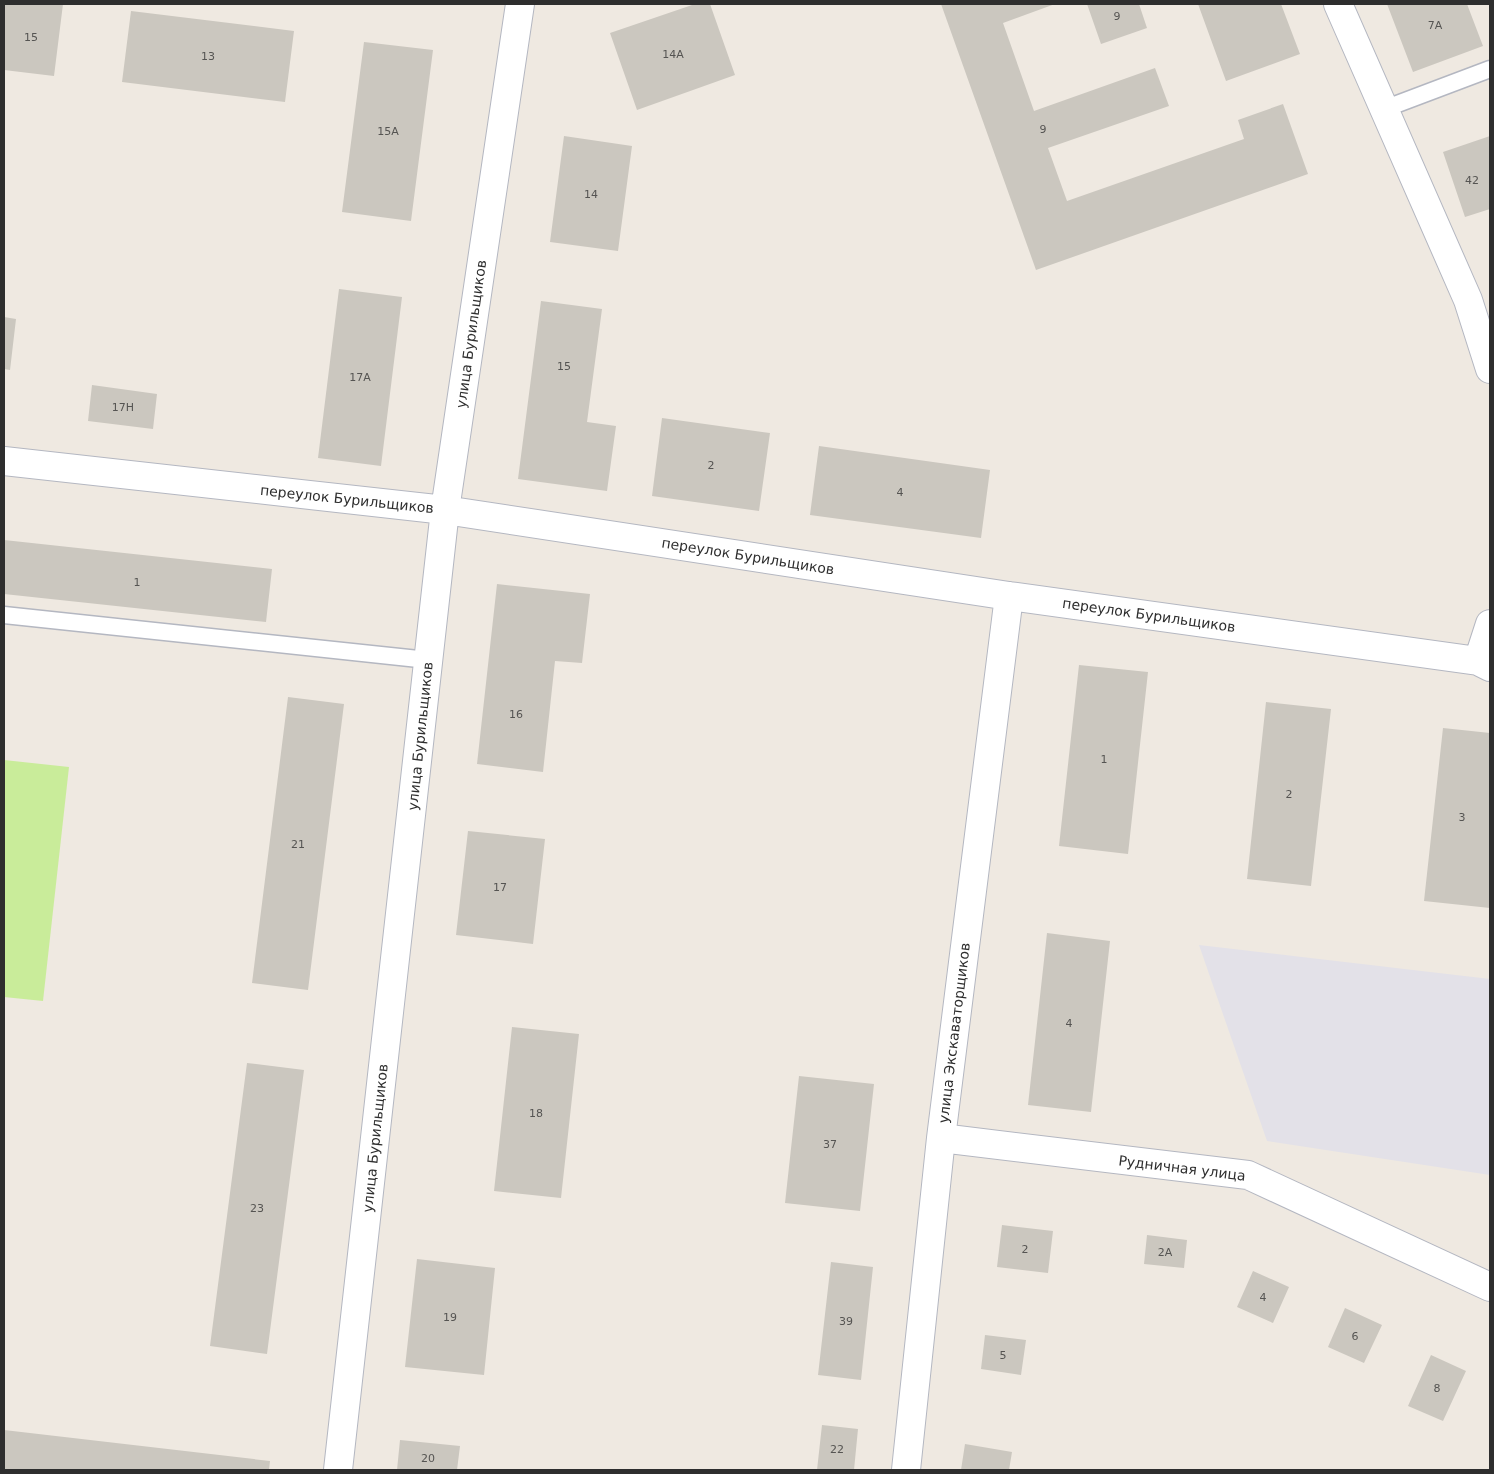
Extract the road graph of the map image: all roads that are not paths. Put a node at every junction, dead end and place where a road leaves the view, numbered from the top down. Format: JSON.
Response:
{"nodes":[{"id":1,"x":520,"y":4,"type":"edge"},
{"id":2,"x":1338,"y":4,"type":"edge"},
{"id":3,"x":1490,"y":69,"type":"edge"},
{"id":4,"x":1384,"y":109,"type":"junction"},
{"id":5,"x":1479,"y":295,"type":"edge"},
{"id":6,"x":1490,"y":369,"type":"edge"},
{"id":7,"x":4,"y":461,"type":"edge"},
{"id":8,"x":445,"y":510,"type":"junction"},
{"id":9,"x":1009,"y":596,"type":"junction"},
{"id":10,"x":4,"y":615,"type":"edge"},
{"id":11,"x":1490,"y":624,"type":"edge"},
{"id":12,"x":428,"y":660,"type":"junction"},
{"id":13,"x":1484,"y":664,"type":"edge"},
{"id":14,"x":941,"y":1138,"type":"junction"},
{"id":15,"x":1490,"y":1287,"type":"edge"},
{"id":16,"x":338,"y":1470,"type":"edge"},
{"id":17,"x":906,"y":1470,"type":"edge"}],
"edges":[{"from":1,"to":8,"type":"street","name":"улица Бурильщиков"},
{"from":2,"to":4,"type":"street"},
{"from":3,"to":4,"type":"lane"},
{"from":4,"to":5,"type":"street"},
{"from":5,"to":6,"type":"street"},
{"from":7,"to":8,"type":"street","name":"переулок Бурильщиков"},
{"from":8,"to":9,"type":"street","name":"переулок Бурильщиков"},
{"from":8,"to":12,"type":"street","name":"улица Бурильщиков"},
{"from":9,"to":13,"type":"street","name":"переулок Бурильщиков"},
{"from":9,"to":14,"type":"street","name":"улица Экскаваторщиков"},
{"from":10,"to":12,"type":"lane"},
{"from":11,"to":13,"type":"street"},
{"from":12,"to":16,"type":"street","name":"улица Бурильщиков"},
{"from":14,"to":15,"type":"street","name":"Рудничная улица"},
{"from":14,"to":17,"type":"street","name":"улица Экскаваторщиков"}]}
